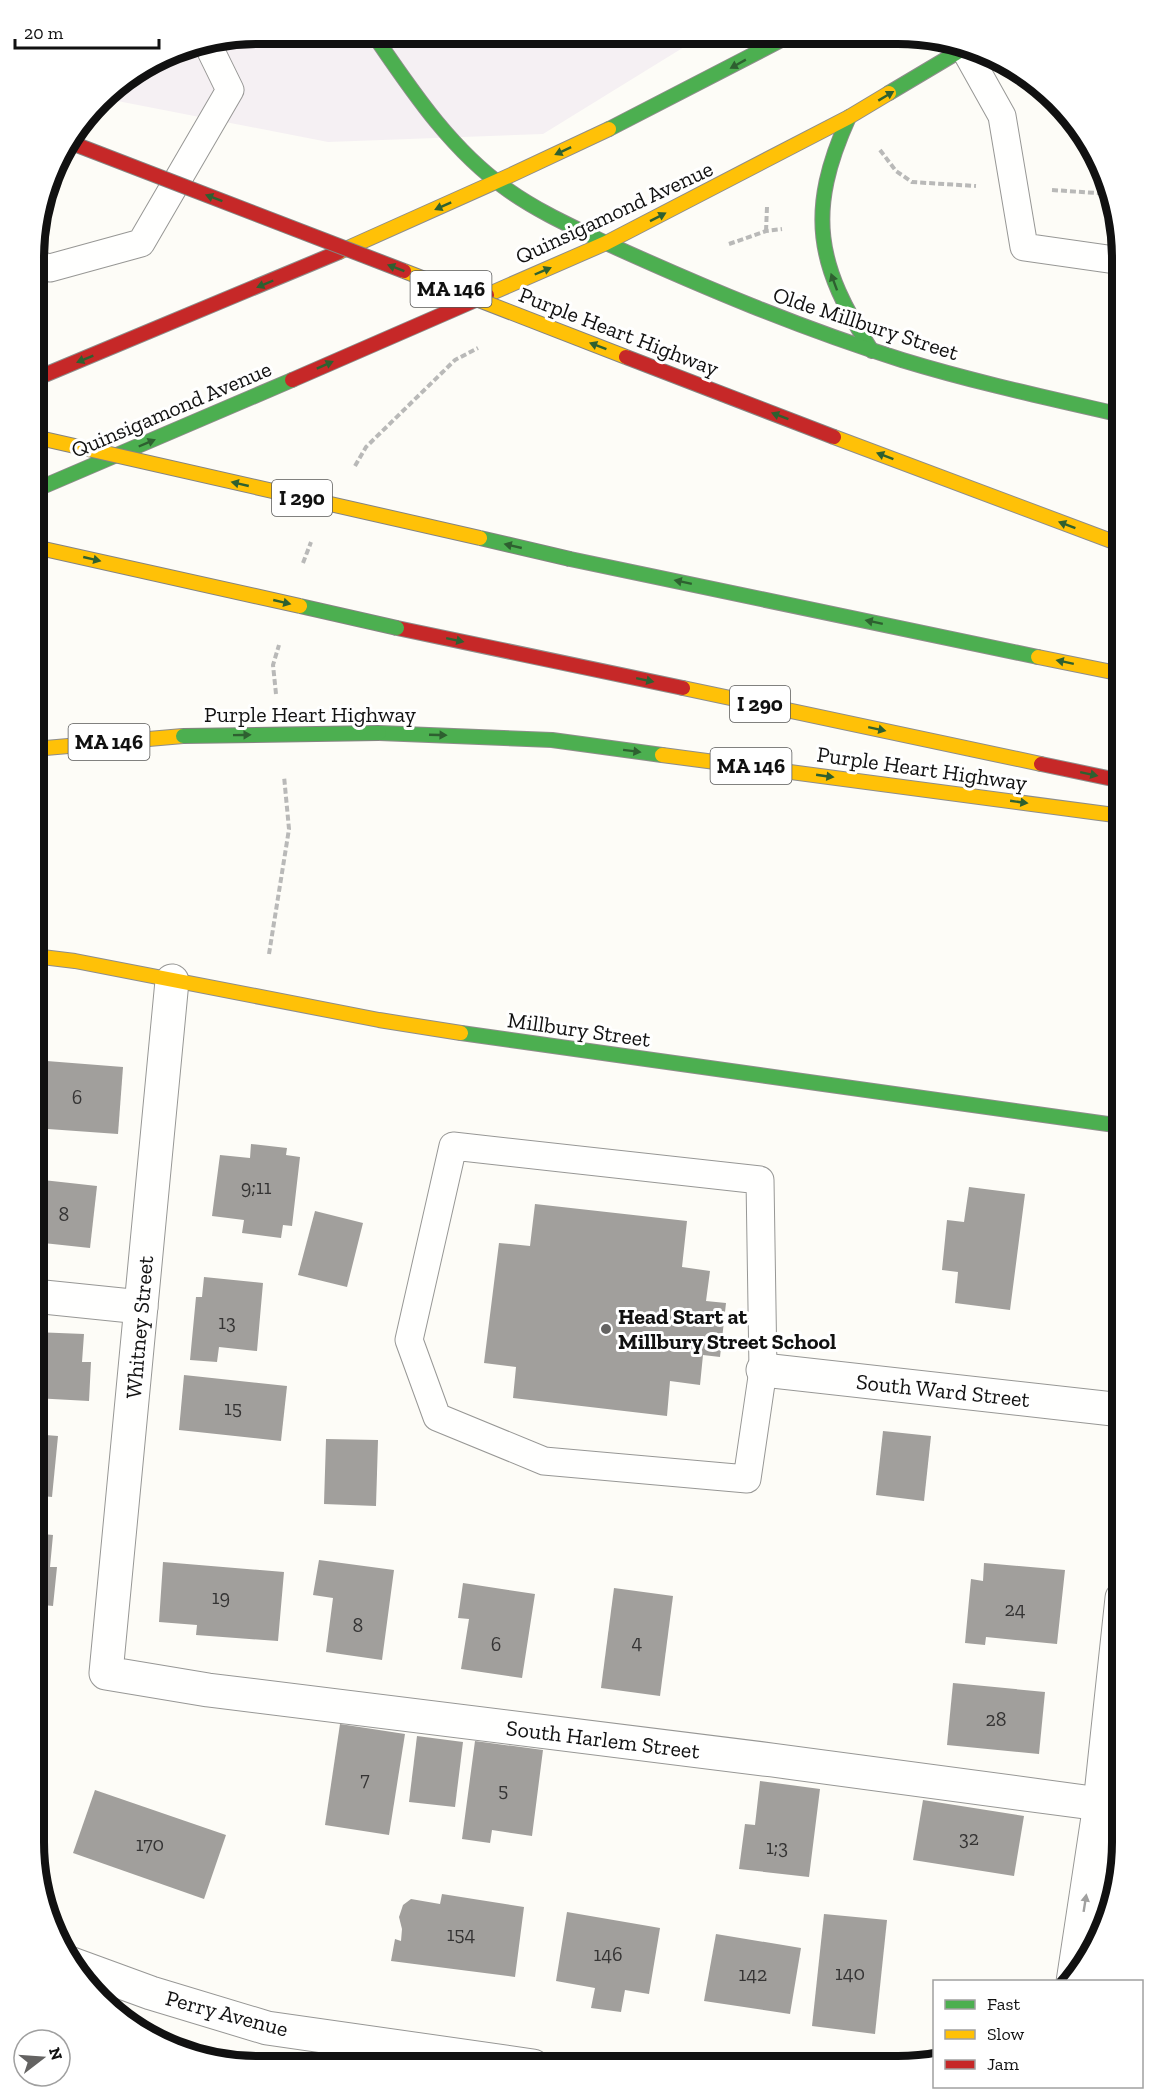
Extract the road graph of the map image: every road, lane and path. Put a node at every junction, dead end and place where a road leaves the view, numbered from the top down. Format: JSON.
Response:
{"nodes":[{"id":1,"x":380,"y":44,"type":"edge"},
{"id":2,"x":774,"y":44,"type":"edge"},
{"id":3,"x":210,"y":49,"type":"edge"},
{"id":4,"x":957,"y":52,"type":"edge"},
{"id":5,"x":971,"y":57,"type":"edge"},
{"id":6,"x":849,"y":117,"type":"junction"},
{"id":7,"x":76,"y":144,"type":"edge"},
{"id":8,"x":497,"y":182,"type":"junction"},
{"id":9,"x":768,"y":197,"type":"dead end"},
{"id":10,"x":606,"y":243,"type":"junction"},
{"id":11,"x":729,"y":244,"type":"dead end"},
{"id":12,"x":1112,"y":260,"type":"edge"},
{"id":13,"x":44,"y":266,"type":"edge"},
{"id":14,"x":872,"y":351,"type":"junction"},
{"id":15,"x":44,"y":375,"type":"edge"},
{"id":16,"x":1112,"y":413,"type":"edge"},
{"id":17,"x":44,"y":439,"type":"edge"},
{"id":18,"x":44,"y":486,"type":"edge"},
{"id":19,"x":1112,"y":541,"type":"edge"},
{"id":20,"x":44,"y":549,"type":"edge"},
{"id":21,"x":1112,"y":672,"type":"edge"},
{"id":22,"x":44,"y":748,"type":"edge"},
{"id":23,"x":1112,"y":779,"type":"edge"},
{"id":24,"x":1112,"y":815,"type":"edge"},
{"id":25,"x":44,"y":957,"type":"edge"},
{"id":26,"x":172,"y":981,"type":"junction"},
{"id":27,"x":1112,"y":1124,"type":"edge"},
{"id":28,"x":44,"y":1297,"type":"edge"},
{"id":29,"x":141,"y":1307,"type":"junction"},
{"id":30,"x":764,"y":1370,"type":"junction"},
{"id":31,"x":1112,"y":1409,"type":"edge"},
{"id":32,"x":106,"y":1673,"type":"joint"},
{"id":33,"x":1112,"y":1692,"type":"edge"},
{"id":34,"x":1100,"y":1804,"type":"junction"},
{"id":35,"x":1076,"y":1962,"type":"edge"},
{"id":36,"x":84,"y":1969,"type":"edge"},
{"id":37,"x":463,"y":2056,"type":"edge"}],
"edges":[{"from":1,"to":8,"type":"main road","name":"Olde Millbury Street"},
{"from":2,"to":8,"type":"main road","one_way":true},
{"from":3,"to":13,"type":"lane"},
{"from":6,"to":4,"type":"main road","name":"Quinsigamond Avenue","one_way":true},
{"from":5,"to":12,"type":"lane"},
{"from":10,"to":6,"type":"main road","name":"Quinsigamond Avenue","one_way":true},
{"from":14,"to":6,"type":"main road","one_way":true},
{"from":19,"to":7,"type":"main road","name":"Purple Heart Highway","number":"MA 146","one_way":true,"bridge":true},
{"from":8,"to":10,"type":"main road","name":"Olde Millbury Street"},
{"from":8,"to":15,"type":"main road","one_way":true},
{"from":9,"to":11,"type":"path"},
{"from":10,"to":14,"type":"main road","name":"Olde Millbury Street"},
{"from":18,"to":10,"type":"main road","name":"Quinsigamond Avenue","one_way":true},
{"from":14,"to":16,"type":"main road","name":"Olde Millbury Street"},
{"from":21,"to":17,"type":"main road","number":"I 290","one_way":true,"bridge":true},
{"from":20,"to":23,"type":"main road","number":"I 290","one_way":true,"bridge":true},
{"from":22,"to":24,"type":"main road","name":"Purple Heart Highway","number":"MA 146","one_way":true,"bridge":true},
{"from":25,"to":26,"type":"main road","name":"Millbury Street"},
{"from":26,"to":27,"type":"main road","name":"Millbury Street"},
{"from":26,"to":29,"type":"street","name":"Whitney Street"},
{"from":28,"to":29,"type":"street"},
{"from":29,"to":32,"type":"street","name":"Whitney Street"},
{"from":30,"to":30,"type":"lane"},
{"from":30,"to":31,"type":"street","name":"South Ward Street"},
{"from":32,"to":34,"type":"street","name":"South Harlem Street"},
{"from":33,"to":34,"type":"street"},
{"from":35,"to":34,"type":"street","one_way":true},
{"from":36,"to":37,"type":"street","name":"Perry Avenue"}]}
